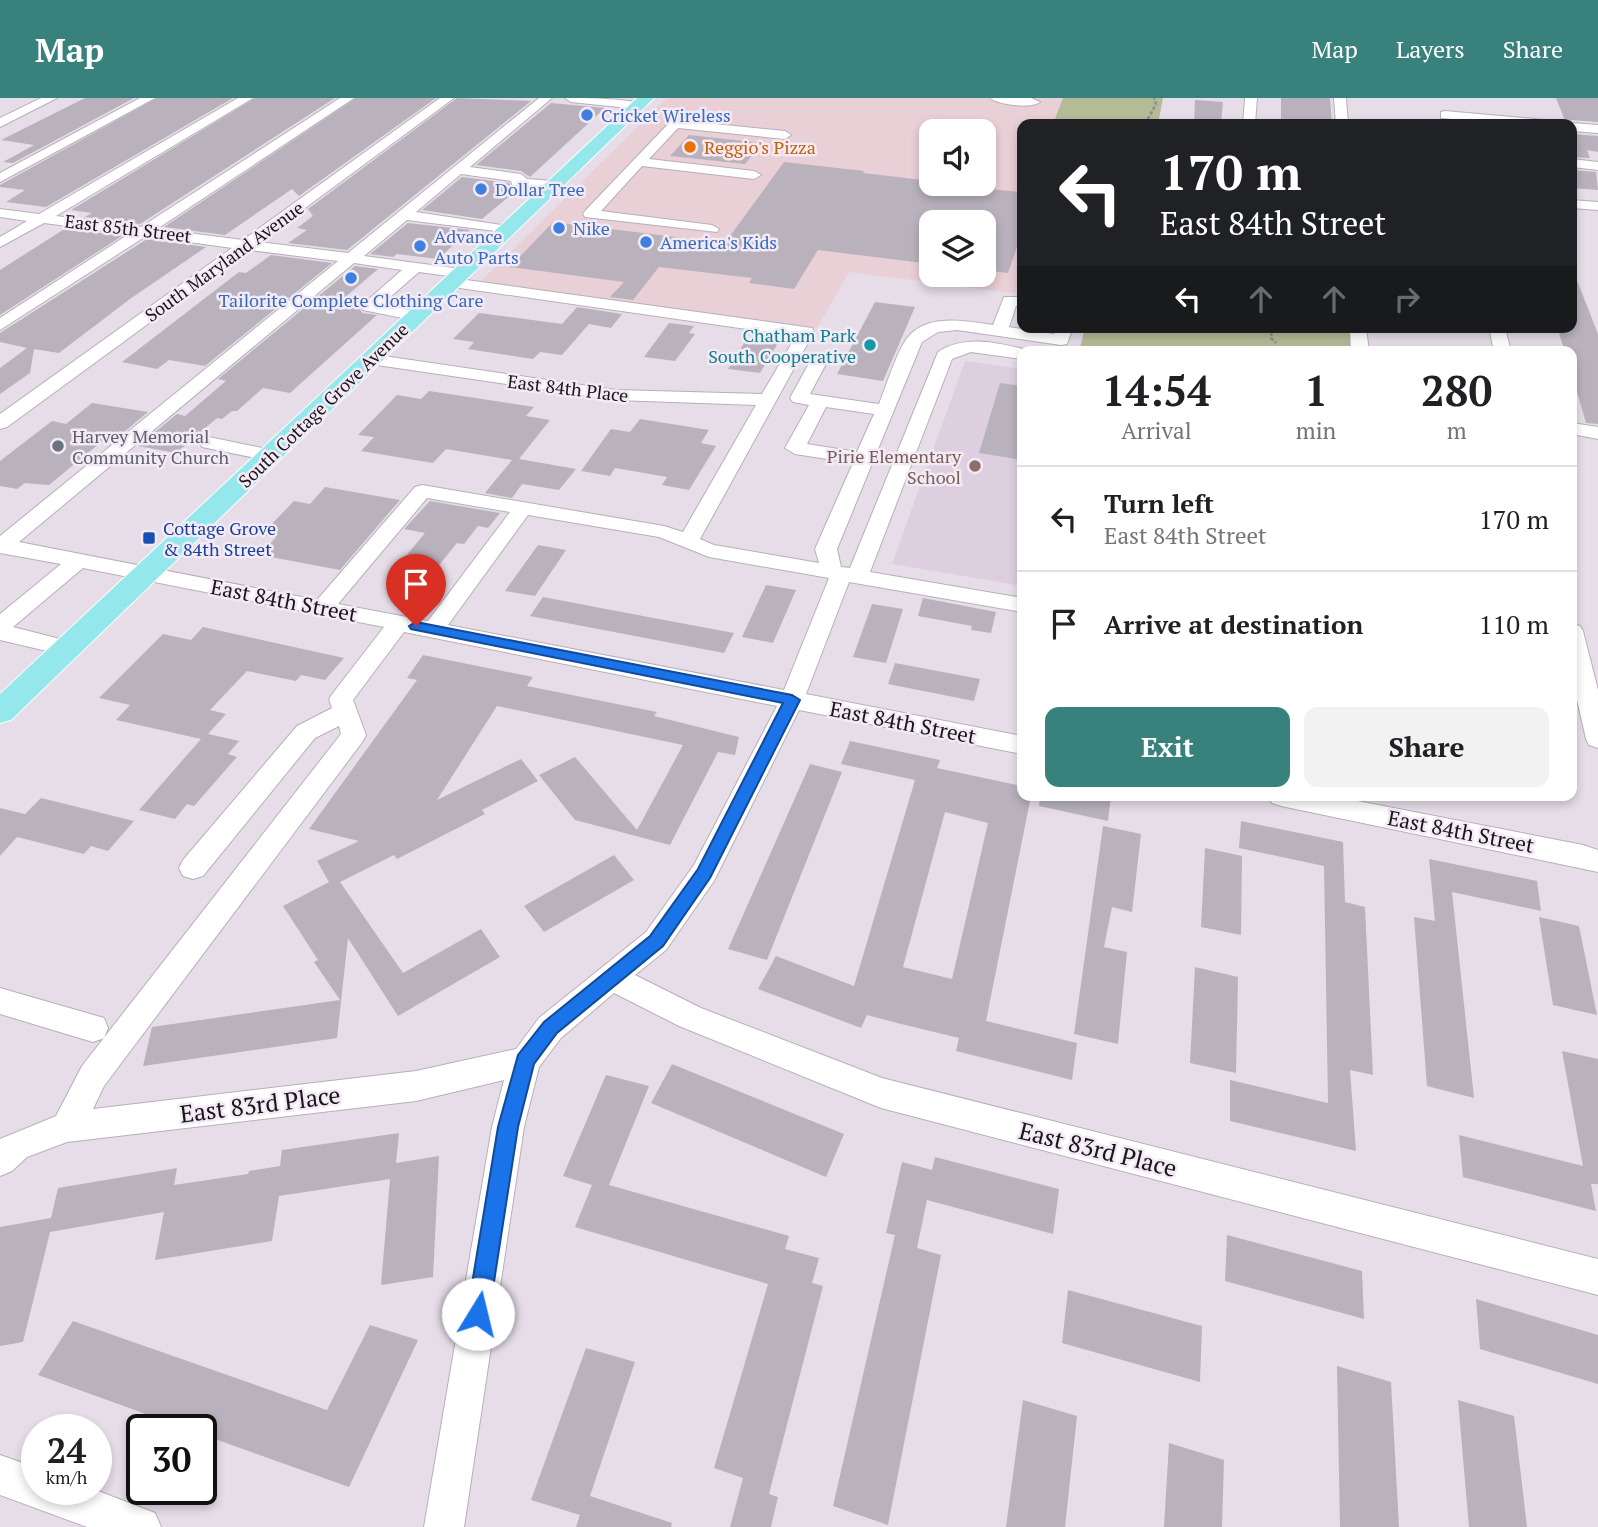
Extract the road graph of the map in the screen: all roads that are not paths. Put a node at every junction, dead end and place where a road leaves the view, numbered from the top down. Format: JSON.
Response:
{"nodes":[{"id":1,"x":51,"y":98,"type":"edge"},
{"id":2,"x":149,"y":98,"type":"edge"},
{"id":3,"x":247,"y":98,"type":"edge"},
{"id":4,"x":348,"y":98,"type":"edge"},
{"id":5,"x":448,"y":98,"type":"edge"},
{"id":6,"x":546,"y":98,"type":"edge"},
{"id":7,"x":571,"y":98,"type":"edge"},
{"id":8,"x":996,"y":98,"type":"edge"},
{"id":9,"x":1251,"y":98,"type":"edge"},
{"id":10,"x":1339,"y":98,"type":"edge"},
{"id":11,"x":1441,"y":98,"type":"edge"},
{"id":12,"x":642,"y":102,"type":"edge"},
{"id":13,"x":1034,"y":102,"type":"dead end"},
{"id":14,"x":1249,"y":119,"type":"edge"},
{"id":15,"x":1341,"y":119,"type":"edge"},
{"id":16,"x":1446,"y":119,"type":"edge"},
{"id":17,"x":0,"y":123,"type":"edge"},
{"id":18,"x":1577,"y":127,"type":"edge"},
{"id":19,"x":1598,"y":129,"type":"edge"},
{"id":20,"x":785,"y":135,"type":"dead end"},
{"id":21,"x":639,"y":162,"type":"junction"},
{"id":22,"x":1577,"y":164,"type":"edge"},
{"id":23,"x":1598,"y":166,"type":"edge"},
{"id":24,"x":458,"y":170,"type":"junction"},
{"id":25,"x":754,"y":175,"type":"dead end"},
{"id":26,"x":0,"y":178,"type":"edge"},
{"id":27,"x":554,"y":185,"type":"junction"},
{"id":28,"x":1577,"y":204,"type":"edge"},
{"id":29,"x":1598,"y":206,"type":"edge"},
{"id":30,"x":0,"y":213,"type":"edge"},
{"id":31,"x":404,"y":215,"type":"junction"},
{"id":32,"x":43,"y":218,"type":"junction"},
{"id":33,"x":712,"y":229,"type":"dead end"},
{"id":34,"x":145,"y":230,"type":"junction"},
{"id":35,"x":508,"y":230,"type":"junction"},
{"id":36,"x":0,"y":243,"type":"edge"},
{"id":37,"x":247,"y":244,"type":"junction"},
{"id":38,"x":352,"y":258,"type":"junction"},
{"id":39,"x":416,"y":266,"type":"junction"},
{"id":40,"x":457,"y":278,"type":"junction"},
{"id":41,"x":1017,"y":301,"type":"edge"},
{"id":42,"x":417,"y":316,"type":"junction"},
{"id":43,"x":0,"y":325,"type":"edge"},
{"id":44,"x":999,"y":331,"type":"junction"},
{"id":45,"x":1063,"y":333,"type":"edge"},
{"id":46,"x":1017,"y":353,"type":"edge"},
{"id":47,"x":370,"y":359,"type":"junction"},
{"id":48,"x":818,"y":362,"type":"dead end"},
{"id":49,"x":767,"y":400,"type":"junction"},
{"id":50,"x":820,"y":401,"type":"junction"},
{"id":51,"x":886,"y":410,"type":"junction"},
{"id":52,"x":0,"y":424,"type":"edge"},
{"id":53,"x":1577,"y":430,"type":"edge"},
{"id":54,"x":1598,"y":433,"type":"edge"},
{"id":55,"x":209,"y":443,"type":"dead end"},
{"id":56,"x":270,"y":455,"type":"junction"},
{"id":57,"x":864,"y":459,"type":"junction"},
{"id":58,"x":523,"y":508,"type":"junction"},
{"id":59,"x":688,"y":542,"type":"junction"},
{"id":60,"x":1,"y":546,"type":"edge"},
{"id":61,"x":79,"y":560,"type":"junction"},
{"id":62,"x":146,"y":573,"type":"junction"},
{"id":63,"x":843,"y":574,"type":"junction"},
{"id":64,"x":1017,"y":604,"type":"edge"},
{"id":65,"x":322,"y":608,"type":"junction"},
{"id":66,"x":399,"y":623,"type":"junction"},
{"id":67,"x":0,"y":626,"type":"edge"},
{"id":68,"x":433,"y":630,"type":"junction"},
{"id":69,"x":0,"y":632,"type":"edge"},
{"id":70,"x":68,"y":648,"type":"junction"},
{"id":71,"x":1577,"y":675,"type":"edge"},
{"id":72,"x":792,"y":700,"type":"junction"},
{"id":73,"x":1580,"y":701,"type":"edge"},
{"id":74,"x":4,"y":704,"type":"edge"},
{"id":75,"x":346,"y":712,"type":"junction"},
{"id":76,"x":1598,"y":739,"type":"edge"},
{"id":77,"x":1017,"y":744,"type":"edge"},
{"id":78,"x":1306,"y":801,"type":"edge"},
{"id":79,"x":1598,"y":861,"type":"edge"},
{"id":80,"x":193,"y":869,"type":"dead end"},
{"id":81,"x":612,"y":978,"type":"junction"},
{"id":82,"x":0,"y":1001,"type":"edge"},
{"id":83,"x":93,"y":1028,"type":"dead end"},
{"id":84,"x":525,"y":1061,"type":"junction"},
{"id":85,"x":67,"y":1127,"type":"junction"},
{"id":86,"x":0,"y":1160,"type":"edge"},
{"id":87,"x":1598,"y":1277,"type":"edge"},
{"id":88,"x":0,"y":1475,"type":"edge"},
{"id":89,"x":21,"y":1483,"type":"edge"},
{"id":90,"x":64,"y":1505,"type":"edge"},
{"id":91,"x":85,"y":1518,"type":"edge"},
{"id":92,"x":141,"y":1527,"type":"edge"},
{"id":93,"x":444,"y":1527,"type":"edge"}],
"edges":[{"from":1,"to":17,"type":"street"},
{"from":2,"to":26,"type":"street"},
{"from":3,"to":32,"type":"street"},
{"from":4,"to":34,"type":"street"},
{"from":5,"to":37,"type":"street","name":"South Maryland Avenue"},
{"from":6,"to":24,"type":"street"},
{"from":7,"to":12,"type":"street"},
{"from":8,"to":13,"type":"street"},
{"from":9,"to":14,"type":"street"},
{"from":10,"to":15,"type":"street"},
{"from":11,"to":16,"type":"street"},
{"from":12,"to":27,"type":"main road","name":"South Cottage Grove Avenue"},
{"from":18,"to":19,"type":"street"},
{"from":20,"to":21,"type":"street"},
{"from":21,"to":25,"type":"street"},
{"from":21,"to":33,"type":"street"},
{"from":22,"to":23,"type":"street"},
{"from":24,"to":27,"type":"street"},
{"from":24,"to":31,"type":"street"},
{"from":27,"to":35,"type":"main road","name":"South Cottage Grove Avenue"},
{"from":28,"to":29,"type":"street"},
{"from":30,"to":32,"type":"street","name":"East 85th Street"},
{"from":31,"to":35,"type":"street"},
{"from":31,"to":38,"type":"street"},
{"from":32,"to":34,"type":"street","name":"East 85th Street"},
{"from":32,"to":36,"type":"street"},
{"from":34,"to":37,"type":"street","name":"East 85th Street"},
{"from":34,"to":43,"type":"street"},
{"from":35,"to":40,"type":"main road","name":"South Cottage Grove Avenue"},
{"from":37,"to":38,"type":"street","name":"East 85th Street"},
{"from":37,"to":52,"type":"street","name":"South Maryland Avenue"},
{"from":38,"to":39,"type":"street","name":"East 85th Street"},
{"from":38,"to":60,"type":"street"},
{"from":39,"to":40,"type":"street","name":"East 85th Street"},
{"from":39,"to":42,"type":"street"},
{"from":40,"to":42,"type":"main road","name":"South Cottage Grove Avenue"},
{"from":40,"to":49,"type":"street","name":"East 85th Street"},
{"from":41,"to":44,"type":"street"},
{"from":42,"to":47,"type":"main road","name":"South Cottage Grove Avenue"},
{"from":44,"to":45,"type":"street"},
{"from":44,"to":51,"type":"street"},
{"from":46,"to":63,"type":"street"},
{"from":47,"to":49,"type":"street","name":"East 84th Place"},
{"from":47,"to":56,"type":"main road","name":"South Cottage Grove Avenue"},
{"from":48,"to":50,"type":"street"},
{"from":49,"to":59,"type":"street"},
{"from":50,"to":51,"type":"street"},
{"from":50,"to":57,"type":"street"},
{"from":51,"to":57,"type":"street"},
{"from":53,"to":54,"type":"street"},
{"from":55,"to":56,"type":"street"},
{"from":56,"to":62,"type":"main road","name":"South Cottage Grove Avenue"},
{"from":57,"to":63,"type":"street"},
{"from":58,"to":59,"type":"street"},
{"from":58,"to":65,"type":"street"},
{"from":58,"to":68,"type":"street"},
{"from":59,"to":63,"type":"street"},
{"from":60,"to":61,"type":"street","name":"East 84th Street"},
{"from":61,"to":62,"type":"street","name":"East 84th Street"},
{"from":61,"to":67,"type":"street"},
{"from":62,"to":65,"type":"street","name":"East 84th Street"},
{"from":62,"to":70,"type":"main road","name":"South Cottage Grove Avenue"},
{"from":63,"to":64,"type":"street"},
{"from":63,"to":72,"type":"street"},
{"from":65,"to":66,"type":"street","name":"East 84th Street"},
{"from":66,"to":68,"type":"street","name":"East 84th Street"},
{"from":66,"to":75,"type":"street"},
{"from":68,"to":72,"type":"street","name":"East 84th Street"},
{"from":69,"to":70,"type":"street"},
{"from":70,"to":74,"type":"main road","name":"South Cottage Grove Avenue"},
{"from":71,"to":73,"type":"street"},
{"from":72,"to":77,"type":"street","name":"East 84th Street"},
{"from":72,"to":81,"type":"street"},
{"from":73,"to":76,"type":"street"},
{"from":75,"to":80,"type":"street"},
{"from":75,"to":85,"type":"street"},
{"from":78,"to":79,"type":"street","name":"East 84th Street"},
{"from":81,"to":84,"type":"street"},
{"from":81,"to":87,"type":"street","name":"East 83rd Place"},
{"from":82,"to":83,"type":"street"},
{"from":84,"to":85,"type":"street","name":"East 83rd Place"},
{"from":84,"to":93,"type":"street"},
{"from":85,"to":86,"type":"street","name":"East 83rd Place"},
{"from":88,"to":89,"type":"street"},
{"from":90,"to":91,"type":"street"},
{"from":91,"to":92,"type":"street"}]}
